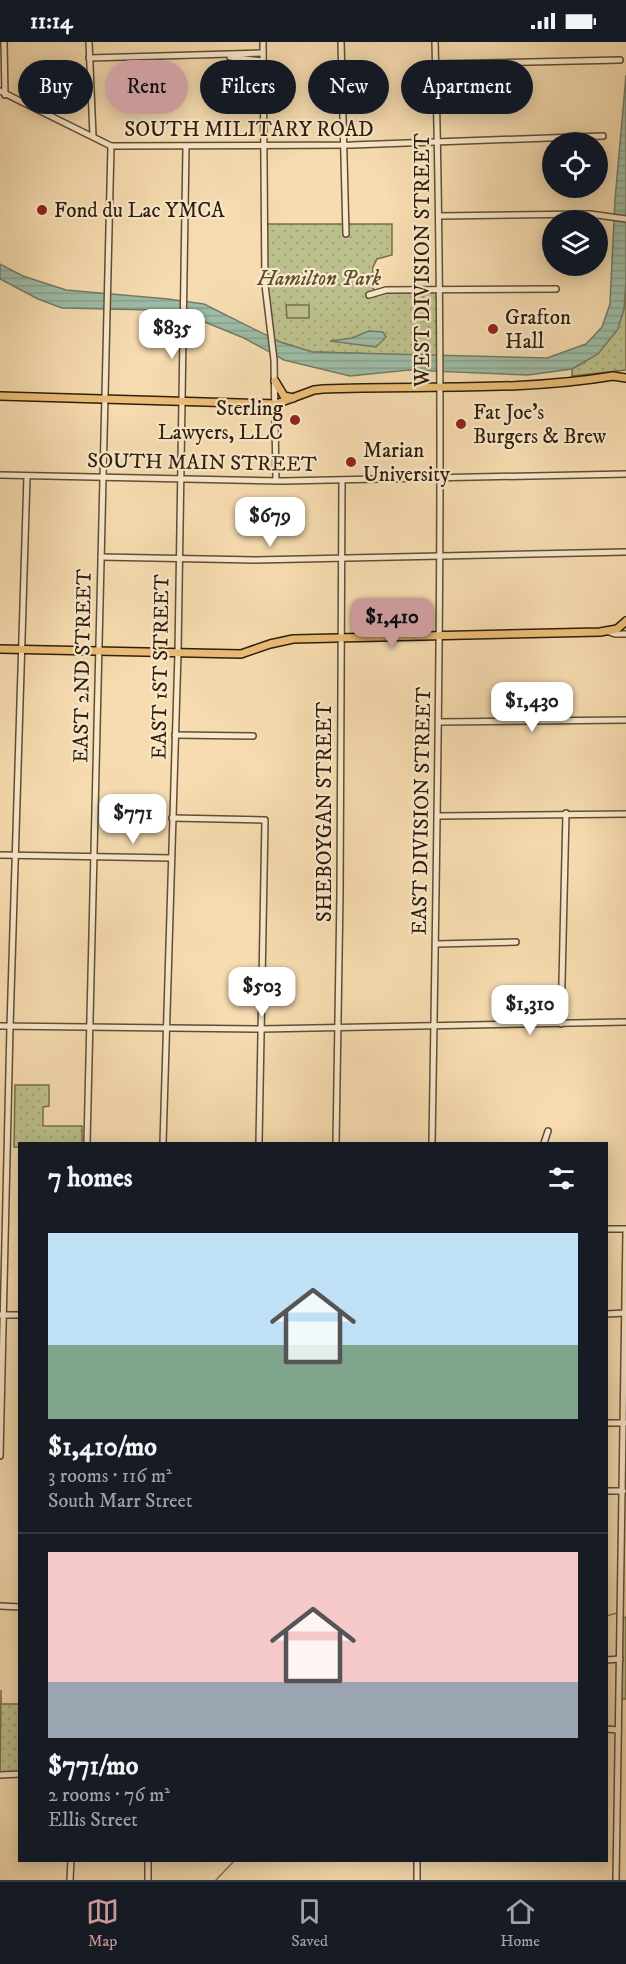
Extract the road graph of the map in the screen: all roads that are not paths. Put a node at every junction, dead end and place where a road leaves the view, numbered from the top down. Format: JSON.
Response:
{"nodes":[{"id":1,"x":4,"y":42,"type":"edge"},
{"id":2,"x":88,"y":42,"type":"edge"},
{"id":3,"x":263,"y":42,"type":"edge"},
{"id":4,"x":341,"y":42,"type":"edge"},
{"id":5,"x":435,"y":42,"type":"edge"},
{"id":6,"x":263,"y":53,"type":"junction"},
{"id":7,"x":226,"y":56,"type":"junction"},
{"id":8,"x":89,"y":58,"type":"junction"},
{"id":9,"x":251,"y":60,"type":"edge"},
{"id":10,"x":263,"y":60,"type":"edge"},
{"id":11,"x":436,"y":60,"type":"edge"},
{"id":12,"x":620,"y":60,"type":"dead end"},
{"id":13,"x":533,"y":62,"type":"edge"},
{"id":14,"x":3,"y":93,"type":"edge"},
{"id":15,"x":264,"y":114,"type":"edge"},
{"id":16,"x":438,"y":114,"type":"edge"},
{"id":17,"x":93,"y":136,"type":"junction"},
{"id":18,"x":542,"y":139,"type":"edge"},
{"id":19,"x":439,"y":143,"type":"junction"},
{"id":20,"x":344,"y":145,"type":"junction"},
{"id":21,"x":111,"y":146,"type":"junction"},
{"id":22,"x":265,"y":146,"type":"junction"},
{"id":23,"x":186,"y":147,"type":"junction"},
{"id":24,"x":440,"y":216,"type":"junction"},
{"id":25,"x":626,"y":219,"type":"edge"},
{"id":26,"x":346,"y":234,"type":"dead end"},
{"id":27,"x":556,"y":289,"type":"dead end"},
{"id":28,"x":441,"y":290,"type":"junction"},
{"id":29,"x":369,"y":295,"type":"dead end"},
{"id":30,"x":626,"y":373,"type":"edge"},
{"id":31,"x":613,"y":376,"type":"junction"},
{"id":32,"x":626,"y":378,"type":"edge"},
{"id":33,"x":274,"y":381,"type":"junction"},
{"id":34,"x":439,"y":387,"type":"junction"},
{"id":35,"x":0,"y":396,"type":"edge"},
{"id":36,"x":295,"y":398,"type":"junction"},
{"id":37,"x":106,"y":400,"type":"junction"},
{"id":38,"x":183,"y":402,"type":"junction"},
{"id":39,"x":276,"y":404,"type":"junction"},
{"id":40,"x":626,"y":474,"type":"edge"},
{"id":41,"x":0,"y":475,"type":"edge"},
{"id":42,"x":27,"y":476,"type":"junction"},
{"id":43,"x":104,"y":477,"type":"junction"},
{"id":44,"x":439,"y":479,"type":"junction"},
{"id":45,"x":181,"y":480,"type":"junction"},
{"id":46,"x":276,"y":481,"type":"junction"},
{"id":47,"x":342,"y":481,"type":"junction"},
{"id":48,"x":626,"y":552,"type":"edge"},
{"id":49,"x":101,"y":557,"type":"junction"},
{"id":50,"x":439,"y":558,"type":"junction"},
{"id":51,"x":180,"y":559,"type":"junction"},
{"id":52,"x":342,"y":559,"type":"junction"},
{"id":53,"x":626,"y":621,"type":"edge"},
{"id":54,"x":606,"y":631,"type":"junction"},
{"id":55,"x":626,"y":634,"type":"edge"},
{"id":56,"x":439,"y":636,"type":"junction"},
{"id":57,"x":341,"y":638,"type":"junction"},
{"id":58,"x":0,"y":649,"type":"edge"},
{"id":59,"x":22,"y":650,"type":"junction"},
{"id":60,"x":99,"y":652,"type":"junction"},
{"id":61,"x":178,"y":653,"type":"junction"},
{"id":62,"x":626,"y":720,"type":"edge"},
{"id":63,"x":438,"y":722,"type":"junction"},
{"id":64,"x":175,"y":735,"type":"junction"},
{"id":65,"x":253,"y":736,"type":"dead end"},
{"id":66,"x":566,"y":813,"type":"junction"},
{"id":67,"x":626,"y":814,"type":"edge"},
{"id":68,"x":437,"y":816,"type":"junction"},
{"id":69,"x":172,"y":818,"type":"junction"},
{"id":70,"x":0,"y":855,"type":"edge"},
{"id":71,"x":16,"y":855,"type":"junction"},
{"id":72,"x":95,"y":856,"type":"junction"},
{"id":73,"x":171,"y":858,"type":"junction"},
{"id":74,"x":516,"y":942,"type":"dead end"},
{"id":75,"x":436,"y":944,"type":"junction"},
{"id":76,"x":626,"y":1022,"type":"edge"},
{"id":77,"x":561,"y":1024,"type":"junction"},
{"id":78,"x":0,"y":1026,"type":"edge"},
{"id":79,"x":434,"y":1026,"type":"junction"},
{"id":80,"x":10,"y":1027,"type":"junction"},
{"id":81,"x":89,"y":1027,"type":"junction"},
{"id":82,"x":337,"y":1027,"type":"junction"},
{"id":83,"x":165,"y":1028,"type":"junction"},
{"id":84,"x":261,"y":1029,"type":"junction"},
{"id":85,"x":548,"y":1131,"type":"dead end"},
{"id":86,"x":87,"y":1142,"type":"edge"},
{"id":87,"x":163,"y":1142,"type":"edge"},
{"id":88,"x":259,"y":1142,"type":"edge"},
{"id":89,"x":336,"y":1142,"type":"edge"},
{"id":90,"x":432,"y":1142,"type":"edge"},
{"id":91,"x":544,"y":1142,"type":"edge"},
{"id":92,"x":608,"y":1229,"type":"edge"},
{"id":93,"x":626,"y":1231,"type":"edge"},
{"id":94,"x":625,"y":1313,"type":"edge"},
{"id":95,"x":608,"y":1314,"type":"edge"},
{"id":96,"x":2,"y":1315,"type":"edge"},
{"id":97,"x":18,"y":1315,"type":"edge"},
{"id":98,"x":608,"y":1423,"type":"edge"},
{"id":99,"x":625,"y":1423,"type":"edge"},
{"id":100,"x":0,"y":1456,"type":"edge"},
{"id":101,"x":608,"y":1491,"type":"edge"},
{"id":102,"x":623,"y":1491,"type":"junction"},
{"id":103,"x":0,"y":1606,"type":"edge"},
{"id":104,"x":18,"y":1607,"type":"edge"},
{"id":105,"x":620,"y":1659,"type":"junction"},
{"id":106,"x":608,"y":1660,"type":"edge"},
{"id":107,"x":608,"y":1729,"type":"edge"},
{"id":108,"x":618,"y":1730,"type":"junction"},
{"id":109,"x":18,"y":1774,"type":"edge"},
{"id":110,"x":0,"y":1775,"type":"edge"},
{"id":111,"x":71,"y":1862,"type":"edge"},
{"id":112,"x":148,"y":1862,"type":"edge"},
{"id":113,"x":417,"y":1862,"type":"edge"},
{"id":114,"x":70,"y":1880,"type":"edge"},
{"id":115,"x":148,"y":1880,"type":"edge"},
{"id":116,"x":417,"y":1880,"type":"edge"},
{"id":117,"x":616,"y":1880,"type":"edge"}],
"edges":[{"from":1,"to":14,"type":"street"},
{"from":2,"to":8,"type":"street"},
{"from":3,"to":6,"type":"street"},
{"from":4,"to":20,"type":"street"},
{"from":5,"to":11,"type":"street","name":"WEST DIVISION STREET"},
{"from":6,"to":7,"type":"street"},
{"from":6,"to":10,"type":"street"},
{"from":7,"to":8,"type":"street"},
{"from":7,"to":9,"type":"street"},
{"from":8,"to":17,"type":"street"},
{"from":12,"to":13,"type":"street"},
{"from":14,"to":17,"type":"street","name":"SOUTH MILITARY ROAD"},
{"from":15,"to":22,"type":"street"},
{"from":16,"to":19,"type":"street","name":"WEST DIVISION STREET"},
{"from":17,"to":21,"type":"street","name":"SOUTH MILITARY ROAD"},
{"from":18,"to":19,"type":"street","name":"SOUTH MILITARY ROAD"},
{"from":19,"to":20,"type":"street","name":"SOUTH MILITARY ROAD"},
{"from":19,"to":24,"type":"street","name":"WEST DIVISION STREET"},
{"from":20,"to":22,"type":"street","name":"SOUTH MILITARY ROAD"},
{"from":20,"to":26,"type":"street"},
{"from":21,"to":23,"type":"street","name":"SOUTH MILITARY ROAD"},
{"from":21,"to":37,"type":"street","name":"EAST 2ND STREET"},
{"from":22,"to":23,"type":"street","name":"SOUTH MILITARY ROAD"},
{"from":22,"to":33,"type":"street"},
{"from":23,"to":38,"type":"street","name":"EAST 1ST STREET"},
{"from":24,"to":25,"type":"street"},
{"from":24,"to":28,"type":"street","name":"WEST DIVISION STREET"},
{"from":27,"to":28,"type":"street"},
{"from":28,"to":29,"type":"street"},
{"from":28,"to":34,"type":"street","name":"WEST DIVISION STREET"},
{"from":30,"to":31,"type":"street"},
{"from":31,"to":32,"type":"main road"},
{"from":31,"to":34,"type":"main road"},
{"from":33,"to":36,"type":"main road"},
{"from":33,"to":39,"type":"street"},
{"from":34,"to":36,"type":"main road"},
{"from":34,"to":44,"type":"street","name":"WEST DIVISION STREET"},
{"from":35,"to":37,"type":"main road"},
{"from":36,"to":39,"type":"main road"},
{"from":37,"to":38,"type":"main road"},
{"from":37,"to":43,"type":"street","name":"EAST 2ND STREET"},
{"from":38,"to":39,"type":"main road"},
{"from":38,"to":45,"type":"street","name":"EAST 1ST STREET"},
{"from":39,"to":46,"type":"street"},
{"from":40,"to":44,"type":"street","name":"SOUTH MAIN STREET"},
{"from":41,"to":42,"type":"street","name":"SOUTH MAIN STREET"},
{"from":42,"to":43,"type":"street","name":"SOUTH MAIN STREET"},
{"from":42,"to":59,"type":"street"},
{"from":43,"to":45,"type":"street","name":"SOUTH MAIN STREET"},
{"from":43,"to":49,"type":"street","name":"EAST 2ND STREET"},
{"from":44,"to":47,"type":"street","name":"SOUTH MAIN STREET"},
{"from":44,"to":50,"type":"street","name":"EAST DIVISION STREET"},
{"from":45,"to":46,"type":"street","name":"SOUTH MAIN STREET"},
{"from":45,"to":51,"type":"street","name":"EAST 1ST STREET"},
{"from":46,"to":47,"type":"street","name":"SOUTH MAIN STREET"},
{"from":47,"to":52,"type":"street","name":"SHEBOYGAN STREET"},
{"from":48,"to":50,"type":"street"},
{"from":49,"to":51,"type":"street"},
{"from":49,"to":60,"type":"street","name":"EAST 2ND STREET"},
{"from":50,"to":52,"type":"street"},
{"from":50,"to":56,"type":"street","name":"EAST DIVISION STREET"},
{"from":51,"to":52,"type":"street"},
{"from":51,"to":61,"type":"street","name":"EAST 1ST STREET"},
{"from":52,"to":57,"type":"street","name":"SHEBOYGAN STREET"},
{"from":53,"to":54,"type":"main road"},
{"from":54,"to":55,"type":"street"},
{"from":54,"to":56,"type":"main road"},
{"from":56,"to":57,"type":"main road"},
{"from":56,"to":63,"type":"street","name":"EAST DIVISION STREET"},
{"from":57,"to":61,"type":"main road"},
{"from":57,"to":82,"type":"street","name":"SHEBOYGAN STREET"},
{"from":58,"to":59,"type":"main road"},
{"from":59,"to":60,"type":"main road"},
{"from":59,"to":71,"type":"street"},
{"from":60,"to":61,"type":"main road"},
{"from":60,"to":72,"type":"street","name":"EAST 2ND STREET"},
{"from":61,"to":64,"type":"street","name":"EAST 1ST STREET"},
{"from":62,"to":63,"type":"street"},
{"from":63,"to":68,"type":"street","name":"EAST DIVISION STREET"},
{"from":64,"to":65,"type":"street"},
{"from":64,"to":69,"type":"street","name":"EAST 1ST STREET"},
{"from":66,"to":67,"type":"street"},
{"from":66,"to":68,"type":"street"},
{"from":66,"to":77,"type":"street"},
{"from":68,"to":75,"type":"street","name":"EAST DIVISION STREET"},
{"from":69,"to":73,"type":"street","name":"EAST 1ST STREET"},
{"from":69,"to":84,"type":"street"},
{"from":70,"to":71,"type":"street"},
{"from":71,"to":72,"type":"street"},
{"from":71,"to":80,"type":"street"},
{"from":72,"to":73,"type":"street"},
{"from":72,"to":81,"type":"street","name":"EAST 2ND STREET"},
{"from":73,"to":83,"type":"street","name":"EAST 1ST STREET"},
{"from":74,"to":75,"type":"street"},
{"from":75,"to":79,"type":"street","name":"EAST DIVISION STREET"},
{"from":76,"to":77,"type":"street"},
{"from":77,"to":79,"type":"street"},
{"from":78,"to":80,"type":"street"},
{"from":79,"to":82,"type":"street"},
{"from":79,"to":90,"type":"street","name":"EAST DIVISION STREET"},
{"from":80,"to":81,"type":"street"},
{"from":80,"to":96,"type":"street"},
{"from":81,"to":83,"type":"street"},
{"from":81,"to":86,"type":"street","name":"EAST 2ND STREET"},
{"from":82,"to":84,"type":"street"},
{"from":82,"to":89,"type":"street","name":"SHEBOYGAN STREET"},
{"from":83,"to":84,"type":"street"},
{"from":83,"to":87,"type":"street","name":"EAST 1ST STREET"},
{"from":84,"to":88,"type":"street"},
{"from":85,"to":91,"type":"street"},
{"from":92,"to":93,"type":"street"},
{"from":93,"to":94,"type":"street"},
{"from":94,"to":95,"type":"street"},
{"from":94,"to":99,"type":"street"},
{"from":96,"to":97,"type":"street"},
{"from":96,"to":100,"type":"street"},
{"from":98,"to":99,"type":"street"},
{"from":99,"to":102,"type":"street"},
{"from":101,"to":102,"type":"street"},
{"from":102,"to":105,"type":"street"},
{"from":103,"to":104,"type":"street"},
{"from":105,"to":106,"type":"street"},
{"from":105,"to":108,"type":"street"},
{"from":107,"to":108,"type":"street"},
{"from":108,"to":117,"type":"street"},
{"from":109,"to":110,"type":"street"},
{"from":111,"to":114,"type":"street"},
{"from":112,"to":115,"type":"street"},
{"from":113,"to":116,"type":"street"}]}
